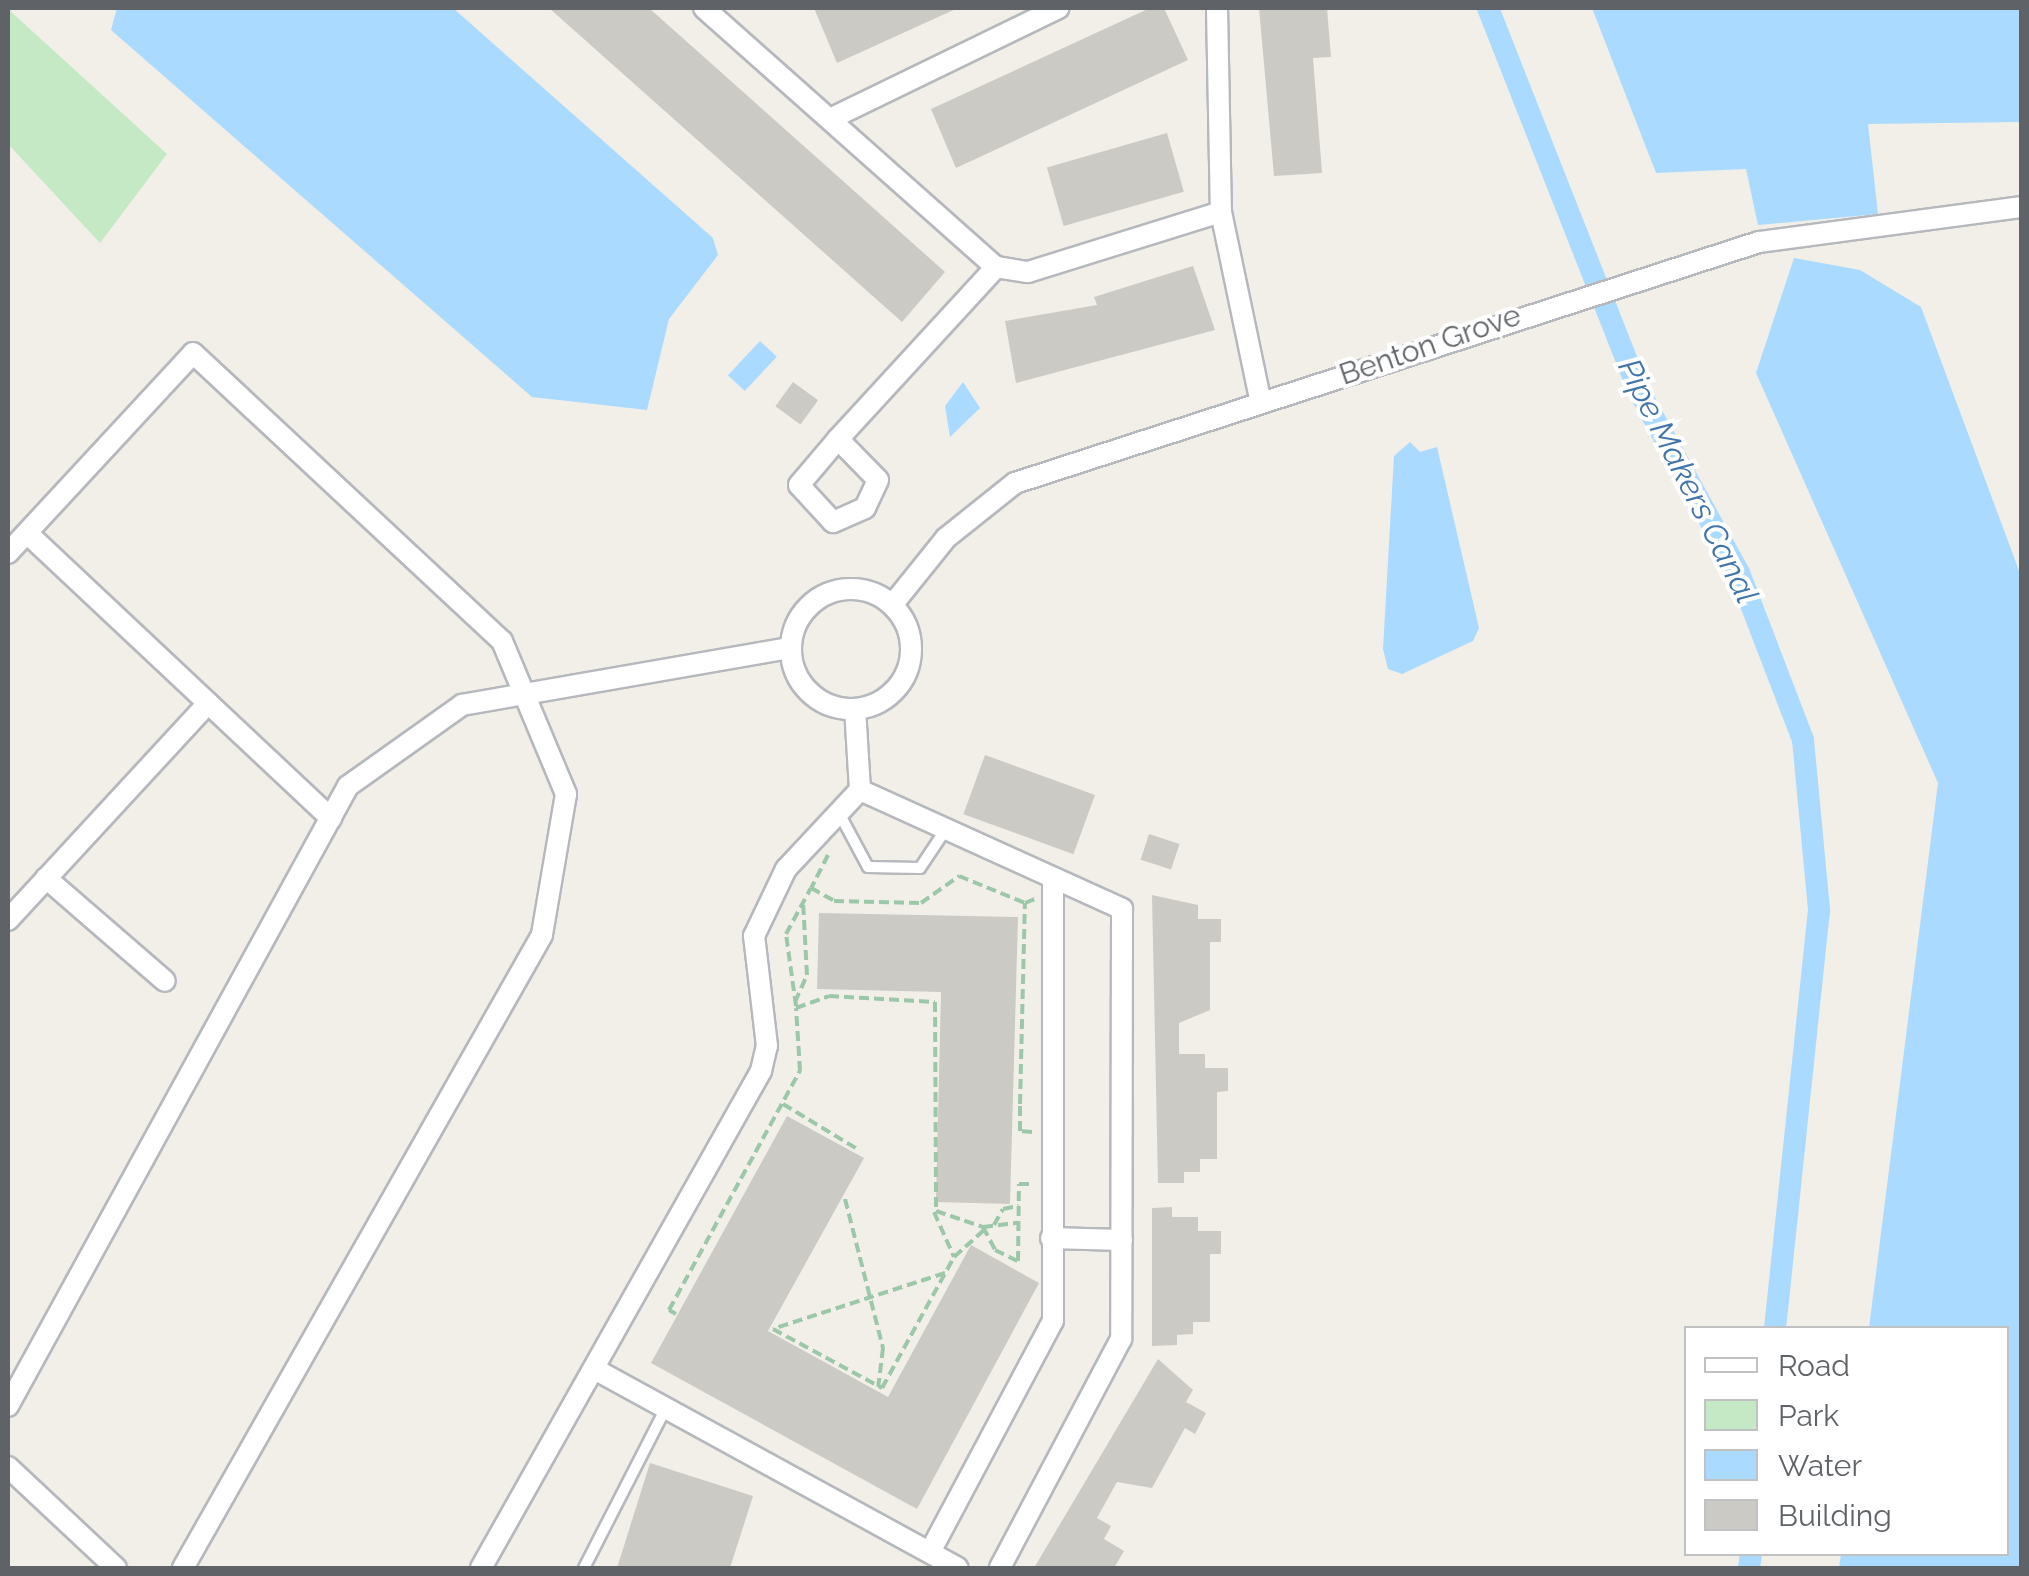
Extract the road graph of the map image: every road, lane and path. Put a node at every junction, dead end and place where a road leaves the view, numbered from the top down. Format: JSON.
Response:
{"nodes":[{"id":1,"x":704,"y":8,"type":"edge"},
{"id":2,"x":1058,"y":8,"type":"edge"},
{"id":3,"x":1217,"y":8,"type":"edge"},
{"id":4,"x":830,"y":119,"type":"junction"},
{"id":5,"x":2022,"y":207,"type":"edge"},
{"id":6,"x":1221,"y":212,"type":"junction"},
{"id":7,"x":996,"y":266,"type":"junction"},
{"id":8,"x":1261,"y":403,"type":"junction"},
{"id":9,"x":838,"y":439,"type":"dead end"},
{"id":10,"x":27,"y":532,"type":"junction"},
{"id":11,"x":8,"y":553,"type":"edge"},
{"id":12,"x":893,"y":604,"type":"junction"},
{"id":13,"x":790,"y":648,"type":"junction"},
{"id":14,"x":525,"y":695,"type":"junction"},
{"id":15,"x":208,"y":703,"type":"junction"},
{"id":16,"x":855,"y":710,"type":"junction"},
{"id":17,"x":860,"y":790,"type":"junction"},
{"id":18,"x":839,"y":812,"type":"junction"},
{"id":19,"x":331,"y":818,"type":"junction"},
{"id":20,"x":946,"y":829,"type":"junction"},
{"id":21,"x":848,"y":835,"type":"junction"},
{"id":22,"x":46,"y":878,"type":"junction"},
{"id":23,"x":1053,"y":885,"type":"junction"},
{"id":24,"x":811,"y":888,"type":"junction"},
{"id":25,"x":804,"y":902,"type":"junction"},
{"id":26,"x":1025,"y":903,"type":"junction"},
{"id":27,"x":8,"y":920,"type":"edge"},
{"id":28,"x":165,"y":981,"type":"dead end"},
{"id":29,"x":796,"y":1005,"type":"junction"},
{"id":30,"x":784,"y":1104,"type":"junction"},
{"id":31,"x":1052,"y":1134,"type":"junction"},
{"id":32,"x":859,"y":1150,"type":"dead end"},
{"id":33,"x":1052,"y":1184,"type":"junction"},
{"id":34,"x":844,"y":1199,"type":"dead end"},
{"id":35,"x":1019,"y":1206,"type":"junction"},
{"id":36,"x":934,"y":1207,"type":"junction"},
{"id":37,"x":1018,"y":1223,"type":"junction"},
{"id":38,"x":994,"y":1225,"type":"junction"},
{"id":39,"x":984,"y":1228,"type":"junction"},
{"id":40,"x":1051,"y":1238,"type":"junction"},
{"id":41,"x":1122,"y":1240,"type":"junction"},
{"id":42,"x":954,"y":1256,"type":"junction"},
{"id":43,"x":944,"y":1273,"type":"junction"},
{"id":44,"x":866,"y":1295,"type":"junction"},
{"id":45,"x":676,"y":1314,"type":"dead end"},
{"id":46,"x":598,"y":1370,"type":"junction"},
{"id":47,"x":878,"y":1386,"type":"junction"},
{"id":48,"x":8,"y":1406,"type":"edge"},
{"id":49,"x":666,"y":1408,"type":"junction"},
{"id":50,"x":8,"y":1466,"type":"edge"},
{"id":51,"x":930,"y":1552,"type":"junction"},
{"id":52,"x":116,"y":1568,"type":"edge"},
{"id":53,"x":183,"y":1568,"type":"edge"},
{"id":54,"x":481,"y":1568,"type":"edge"},
{"id":55,"x":584,"y":1568,"type":"edge"},
{"id":56,"x":958,"y":1568,"type":"edge"},
{"id":57,"x":1000,"y":1568,"type":"edge"}],
"edges":[{"from":1,"to":4,"type":"street"},
{"from":2,"to":4,"type":"street"},
{"from":3,"to":6,"type":"street"},
{"from":4,"to":7,"type":"street"},
{"from":5,"to":8,"type":"street","name":"Benton Grove"},
{"from":6,"to":7,"type":"street"},
{"from":6,"to":8,"type":"street"},
{"from":7,"to":9,"type":"street"},
{"from":8,"to":12,"type":"street","name":"Benton Grove"},
{"from":10,"to":11,"type":"street"},
{"from":10,"to":14,"type":"street"},
{"from":10,"to":15,"type":"street"},
{"from":12,"to":13,"type":"street"},
{"from":12,"to":16,"type":"street"},
{"from":13,"to":14,"type":"street"},
{"from":13,"to":16,"type":"street"},
{"from":14,"to":19,"type":"street"},
{"from":14,"to":53,"type":"street"},
{"from":15,"to":19,"type":"street"},
{"from":15,"to":22,"type":"street"},
{"from":16,"to":17,"type":"street"},
{"from":17,"to":18,"type":"street"},
{"from":17,"to":20,"type":"street"},
{"from":18,"to":21,"type":"lane"},
{"from":18,"to":46,"type":"street"},
{"from":19,"to":48,"type":"street"},
{"from":20,"to":21,"type":"lane"},
{"from":20,"to":23,"type":"street"},
{"from":21,"to":24,"type":"path"},
{"from":22,"to":27,"type":"street"},
{"from":22,"to":28,"type":"street"},
{"from":23,"to":26,"type":"path"},
{"from":23,"to":31,"type":"street"},
{"from":23,"to":41,"type":"street"},
{"from":24,"to":25,"type":"path"},
{"from":24,"to":26,"type":"path"},
{"from":25,"to":29,"type":"path"},
{"from":25,"to":29,"type":"path"},
{"from":26,"to":31,"type":"path"},
{"from":29,"to":30,"type":"path"},
{"from":29,"to":36,"type":"path"},
{"from":30,"to":32,"type":"path"},
{"from":30,"to":45,"type":"path"},
{"from":31,"to":33,"type":"street"},
{"from":33,"to":35,"type":"path"},
{"from":33,"to":40,"type":"street"},
{"from":34,"to":44,"type":"path"},
{"from":35,"to":37,"type":"path"},
{"from":35,"to":38,"type":"path"},
{"from":36,"to":39,"type":"path"},
{"from":36,"to":42,"type":"path"},
{"from":37,"to":38,"type":"path"},
{"from":37,"to":39,"type":"path"},
{"from":38,"to":39,"type":"path"},
{"from":39,"to":42,"type":"path"},
{"from":40,"to":41,"type":"street"},
{"from":40,"to":51,"type":"street"},
{"from":41,"to":57,"type":"street"},
{"from":42,"to":43,"type":"path"},
{"from":43,"to":44,"type":"path"},
{"from":43,"to":47,"type":"path"},
{"from":44,"to":47,"type":"path"},
{"from":44,"to":47,"type":"path"},
{"from":46,"to":49,"type":"street"},
{"from":46,"to":54,"type":"street"},
{"from":49,"to":51,"type":"street"},
{"from":49,"to":55,"type":"lane"},
{"from":50,"to":52,"type":"street"},
{"from":51,"to":56,"type":"street"}]}
